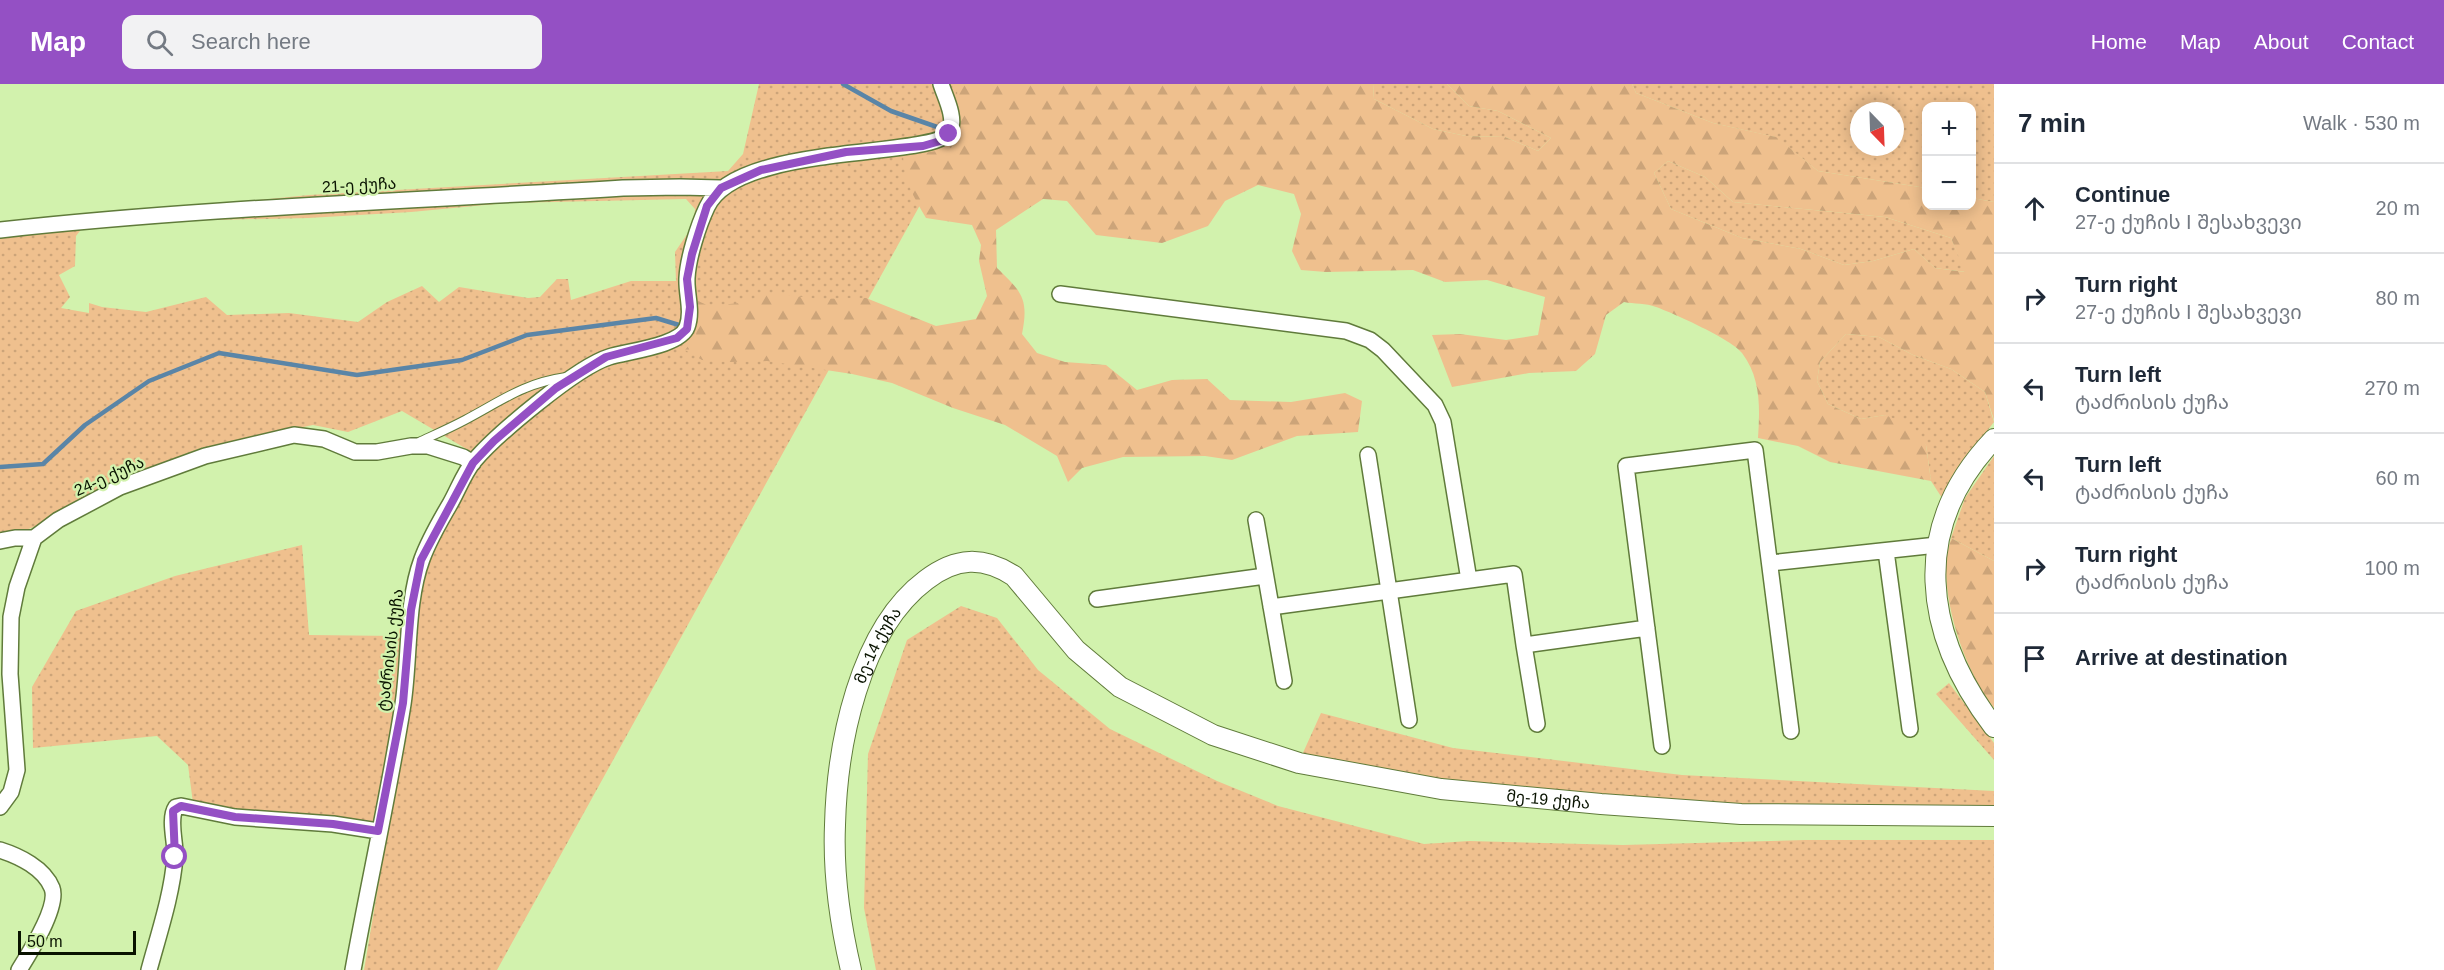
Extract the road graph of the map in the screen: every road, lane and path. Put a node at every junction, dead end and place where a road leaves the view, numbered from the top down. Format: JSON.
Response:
{"nodes":[{"id":1,"x":941,"y":84,"type":"edge"},
{"id":2,"x":721,"y":188,"type":"junction"},
{"id":3,"x":0,"y":231,"type":"edge"},
{"id":4,"x":1060,"y":294,"type":"dead end"},
{"id":5,"x":576,"y":376,"type":"junction"},
{"id":6,"x":1994,"y":440,"type":"edge"},
{"id":7,"x":411,"y":446,"type":"junction"},
{"id":8,"x":1368,"y":455,"type":"dead end"},
{"id":9,"x":473,"y":463,"type":"junction"},
{"id":10,"x":1256,"y":520,"type":"dead end"},
{"id":11,"x":34,"y":538,"type":"junction"},
{"id":12,"x":0,"y":541,"type":"edge"},
{"id":13,"x":1937,"y":545,"type":"junction"},
{"id":14,"x":1886,"y":551,"type":"junction"},
{"id":15,"x":1770,"y":563,"type":"junction"},
{"id":16,"x":1265,"y":576,"type":"junction"},
{"id":17,"x":1469,"y":580,"type":"junction"},
{"id":18,"x":1389,"y":591,"type":"junction"},
{"id":19,"x":1097,"y":599,"type":"dead end"},
{"id":20,"x":1271,"y":607,"type":"junction"},
{"id":21,"x":1647,"y":628,"type":"junction"},
{"id":22,"x":1524,"y":645,"type":"junction"},
{"id":23,"x":5,"y":674,"type":"edge"},
{"id":24,"x":1284,"y":681,"type":"dead end"},
{"id":25,"x":1120,"y":687,"type":"joint"},
{"id":26,"x":1409,"y":720,"type":"dead end"},
{"id":27,"x":1537,"y":724,"type":"dead end"},
{"id":28,"x":1994,"y":727,"type":"edge"},
{"id":29,"x":1910,"y":729,"type":"dead end"},
{"id":30,"x":1791,"y":731,"type":"dead end"},
{"id":31,"x":1662,"y":746,"type":"dead end"},
{"id":32,"x":0,"y":807,"type":"edge"},
{"id":33,"x":1994,"y":816,"type":"edge"},
{"id":34,"x":378,"y":831,"type":"junction"},
{"id":35,"x":0,"y":850,"type":"edge"},
{"id":36,"x":19,"y":970,"type":"edge"},
{"id":37,"x":149,"y":970,"type":"edge"},
{"id":38,"x":352,"y":970,"type":"edge"},
{"id":39,"x":850,"y":970,"type":"edge"}],
"edges":[{"from":1,"to":2,"type":"street"},
{"from":2,"to":3,"type":"street","name":"21-ე ქუჩა"},
{"from":2,"to":5,"type":"street","name":"ტაძრისის ქუჩა"},
{"from":4,"to":17,"type":"street"},
{"from":5,"to":7,"type":"lane"},
{"from":5,"to":9,"type":"street","name":"ტაძრისის ქუჩა"},
{"from":6,"to":13,"type":"street"},
{"from":7,"to":9,"type":"street","name":"24-ე ქუჩა"},
{"from":7,"to":11,"type":"street","name":"24-ე ქუჩა"},
{"from":8,"to":18,"type":"street"},
{"from":9,"to":34,"type":"street","name":"ტაძრისის ქუჩა"},
{"from":10,"to":16,"type":"street"},
{"from":11,"to":12,"type":"street"},
{"from":11,"to":23,"type":"street"},
{"from":13,"to":14,"type":"street"},
{"from":13,"to":28,"type":"street"},
{"from":14,"to":15,"type":"street"},
{"from":14,"to":29,"type":"street"},
{"from":15,"to":21,"type":"street"},
{"from":15,"to":30,"type":"street"},
{"from":16,"to":19,"type":"street"},
{"from":16,"to":20,"type":"street"},
{"from":17,"to":18,"type":"street"},
{"from":17,"to":22,"type":"street"},
{"from":18,"to":20,"type":"street"},
{"from":18,"to":26,"type":"street"},
{"from":20,"to":24,"type":"street"},
{"from":21,"to":22,"type":"street"},
{"from":21,"to":31,"type":"street"},
{"from":22,"to":27,"type":"street"},
{"from":23,"to":32,"type":"street"},
{"from":25,"to":33,"type":"street","name":"მე-19 ქუჩა"},
{"from":25,"to":39,"type":"street","name":"მე-14 ქუჩა"},
{"from":34,"to":37,"type":"street"},
{"from":34,"to":38,"type":"street","name":"ტაძრისის ქუჩა"},
{"from":35,"to":36,"type":"street"}]}
